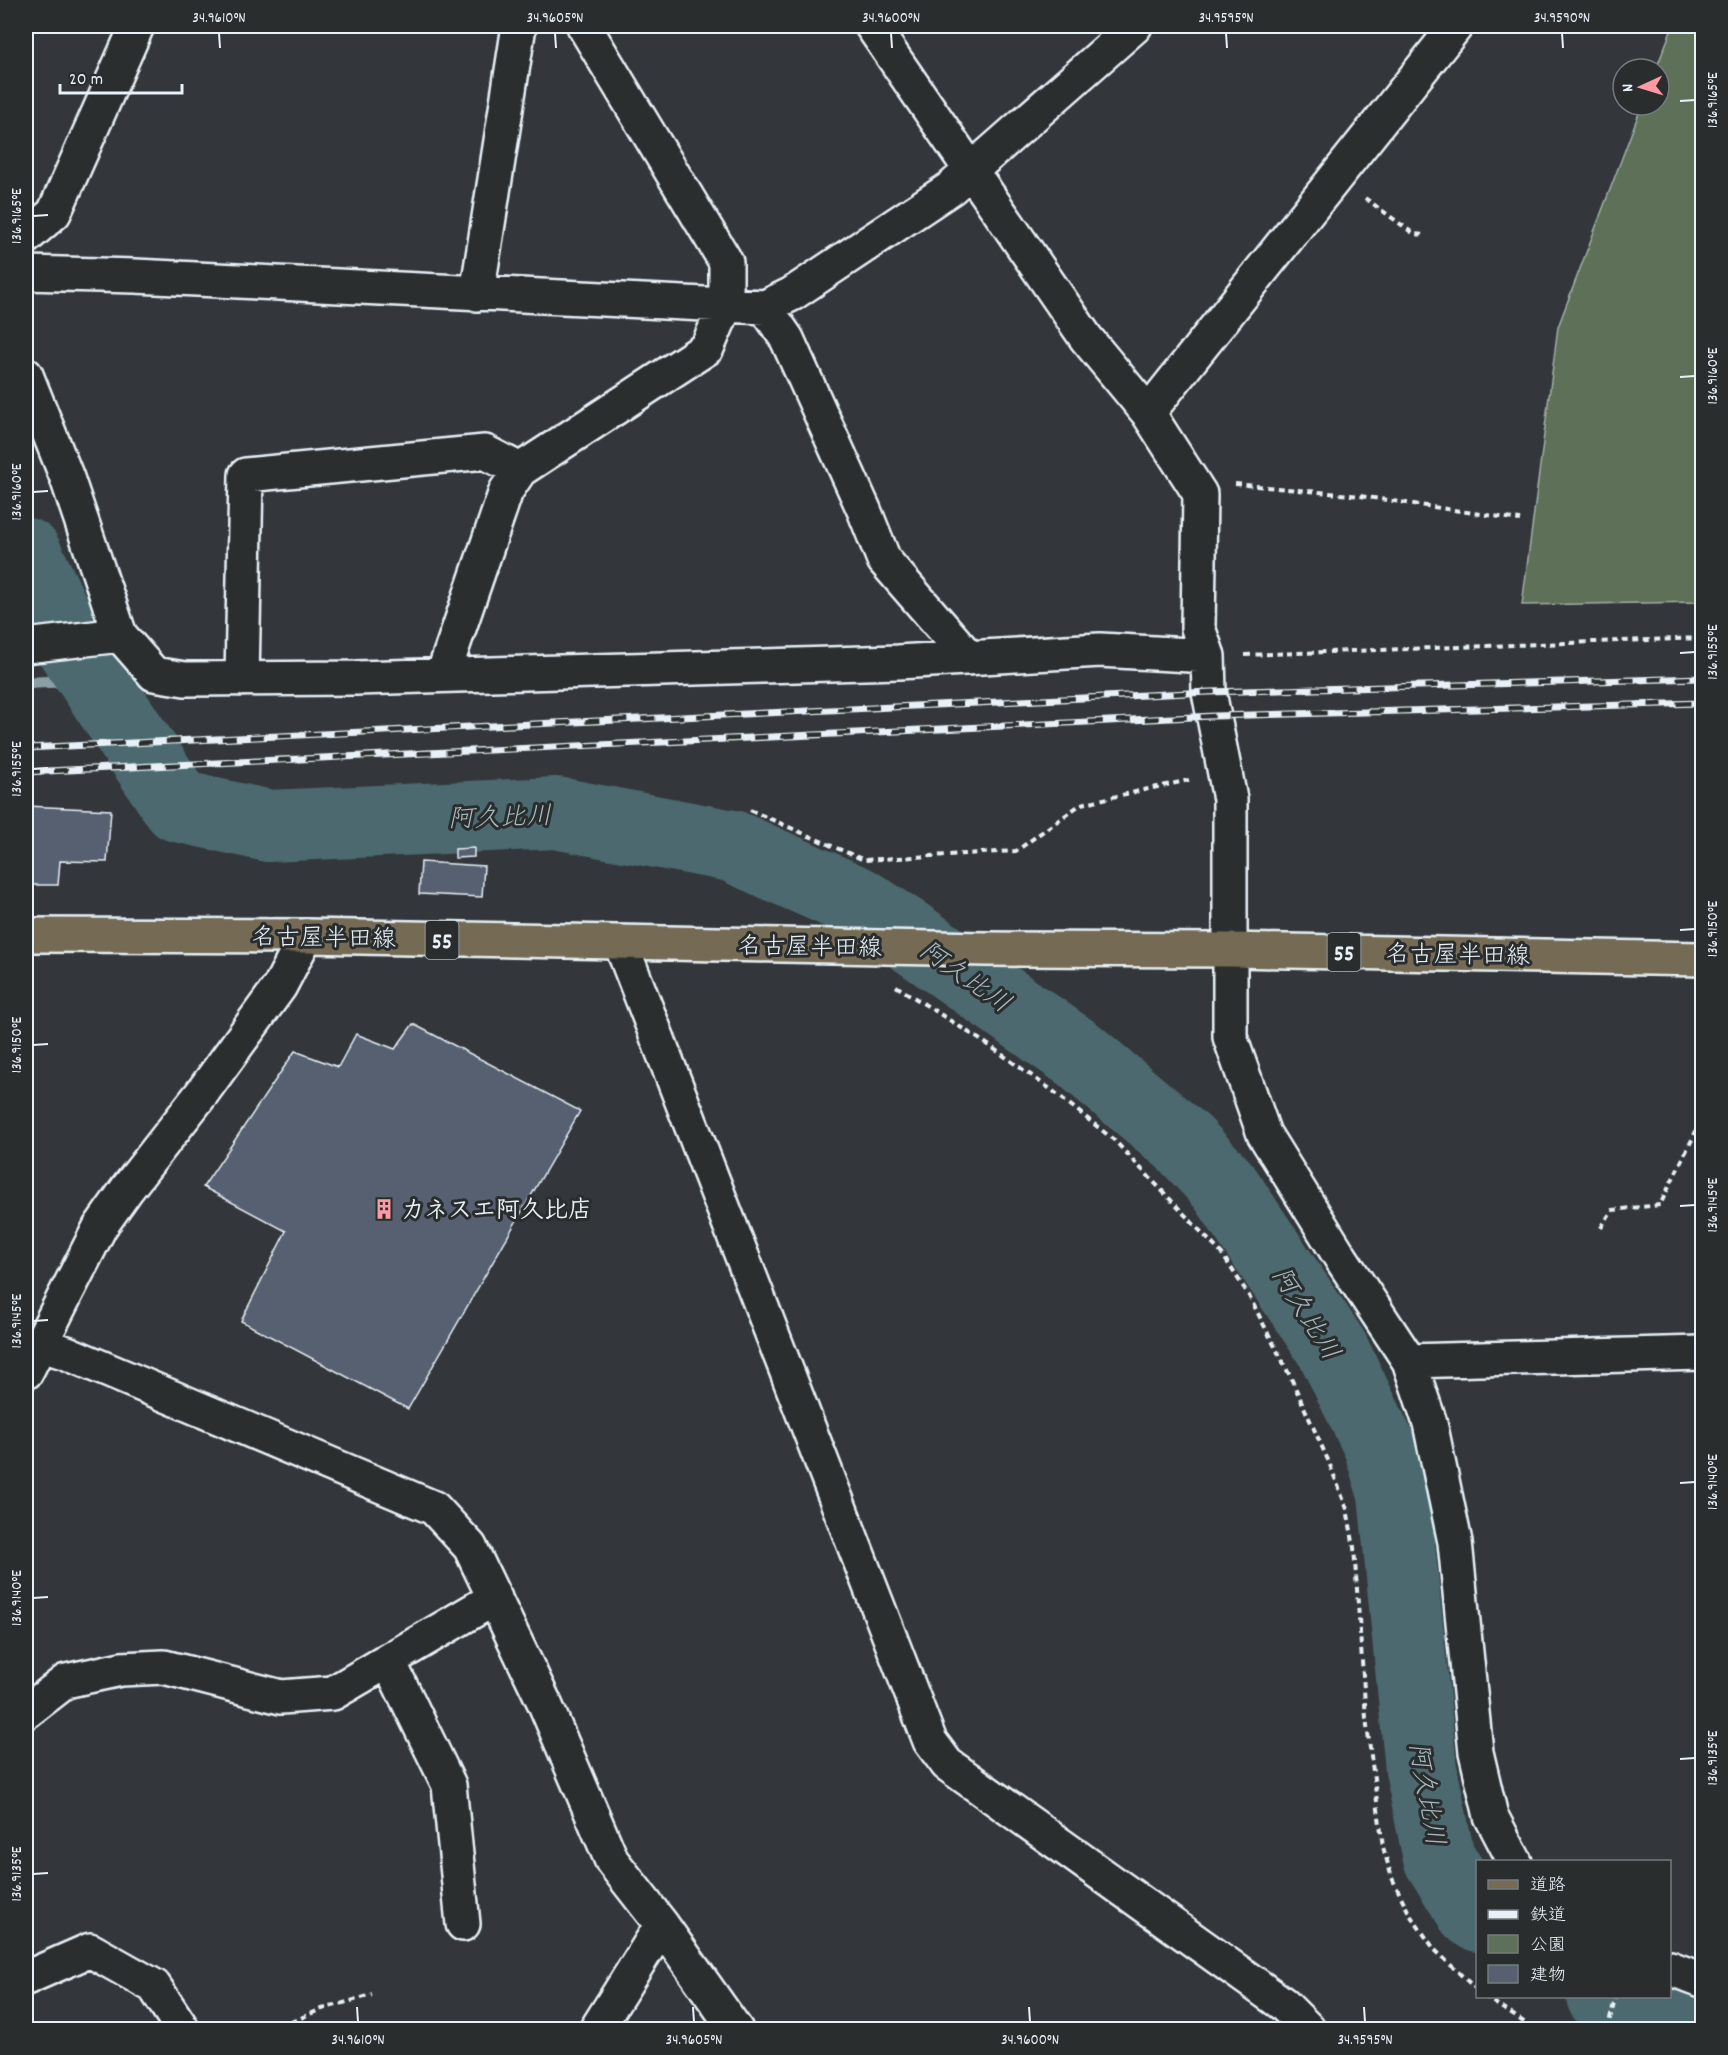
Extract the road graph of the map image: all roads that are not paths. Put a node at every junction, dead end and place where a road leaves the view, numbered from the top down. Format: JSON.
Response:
{"nodes":[{"id":1,"x":137,"y":26,"type":"edge"},
{"id":2,"x":519,"y":26,"type":"edge"},
{"id":3,"x":584,"y":26,"type":"edge"},
{"id":4,"x":872,"y":26,"type":"edge"},
{"id":5,"x":1135,"y":26,"type":"edge"},
{"id":6,"x":1456,"y":26,"type":"edge"},
{"id":7,"x":971,"y":170,"type":"junction"},
{"id":8,"x":26,"y":237,"type":"edge"},
{"id":9,"x":26,"y":273,"type":"edge"},
{"id":10,"x":477,"y":294,"type":"junction"},
{"id":11,"x":726,"y":304,"type":"junction"},
{"id":12,"x":765,"y":307,"type":"junction"},
{"id":13,"x":26,"y":375,"type":"edge"},
{"id":14,"x":1148,"y":413,"type":"junction"},
{"id":15,"x":520,"y":470,"type":"junction"},
{"id":16,"x":120,"y":635,"type":"junction"},
{"id":17,"x":26,"y":646,"type":"edge"},
{"id":18,"x":1208,"y":656,"type":"junction"},
{"id":19,"x":969,"y":658,"type":"junction"},
{"id":20,"x":443,"y":675,"type":"junction"},
{"id":21,"x":242,"y":679,"type":"junction"},
{"id":22,"x":26,"y":935,"type":"edge"},
{"id":23,"x":306,"y":936,"type":"junction"},
{"id":24,"x":621,"y":944,"type":"junction"},
{"id":25,"x":1231,"y":950,"type":"junction"},
{"id":26,"x":1702,"y":959,"type":"edge"},
{"id":27,"x":30,"y":1353,"type":"edge"},
{"id":28,"x":1702,"y":1353,"type":"edge"},
{"id":29,"x":1408,"y":1361,"type":"junction"},
{"id":30,"x":495,"y":1598,"type":"junction"},
{"id":31,"x":388,"y":1660,"type":"junction"},
{"id":32,"x":26,"y":1712,"type":"edge"},
{"id":33,"x":1514,"y":1860,"type":"edge"},
{"id":34,"x":463,"y":1924,"type":"dead end"},
{"id":35,"x":662,"y":1925,"type":"junction"},
{"id":36,"x":1671,"y":1968,"type":"edge"},
{"id":37,"x":26,"y":1978,"type":"edge"},
{"id":38,"x":1702,"y":1980,"type":"edge"},
{"id":39,"x":183,"y":2030,"type":"edge"},
{"id":40,"x":596,"y":2030,"type":"edge"},
{"id":41,"x":736,"y":2030,"type":"edge"},
{"id":42,"x":1308,"y":2030,"type":"edge"}],
"edges":[{"from":1,"to":8,"type":"street"},
{"from":2,"to":10,"type":"street"},
{"from":3,"to":11,"type":"street"},
{"from":4,"to":7,"type":"street"},
{"from":5,"to":7,"type":"street"},
{"from":6,"to":14,"type":"street"},
{"from":7,"to":12,"type":"street"},
{"from":7,"to":14,"type":"street"},
{"from":9,"to":10,"type":"street"},
{"from":10,"to":11,"type":"street"},
{"from":11,"to":12,"type":"street"},
{"from":11,"to":15,"type":"street"},
{"from":12,"to":19,"type":"street"},
{"from":13,"to":16,"type":"street"},
{"from":14,"to":18,"type":"street"},
{"from":15,"to":20,"type":"street"},
{"from":15,"to":21,"type":"street"},
{"from":16,"to":17,"type":"street"},
{"from":16,"to":21,"type":"street"},
{"from":18,"to":19,"type":"street"},
{"from":18,"to":25,"type":"street"},
{"from":19,"to":20,"type":"street"},
{"from":20,"to":21,"type":"street"},
{"from":22,"to":23,"type":"main road","name":"名古屋半田線","number":"55"},
{"from":23,"to":24,"type":"main road","name":"名古屋半田線","number":"55"},
{"from":23,"to":27,"type":"street"},
{"from":24,"to":25,"type":"main road","name":"名古屋半田線","number":"55"},
{"from":24,"to":42,"type":"street"},
{"from":25,"to":26,"type":"main road","name":"名古屋半田線","number":"55"},
{"from":25,"to":29,"type":"street"},
{"from":27,"to":30,"type":"street"},
{"from":28,"to":29,"type":"street"},
{"from":29,"to":33,"type":"street"},
{"from":30,"to":31,"type":"street"},
{"from":30,"to":35,"type":"street"},
{"from":31,"to":32,"type":"street"},
{"from":31,"to":34,"type":"street"},
{"from":35,"to":40,"type":"street"},
{"from":35,"to":41,"type":"street"},
{"from":36,"to":38,"type":"street"},
{"from":37,"to":39,"type":"street"}]}
